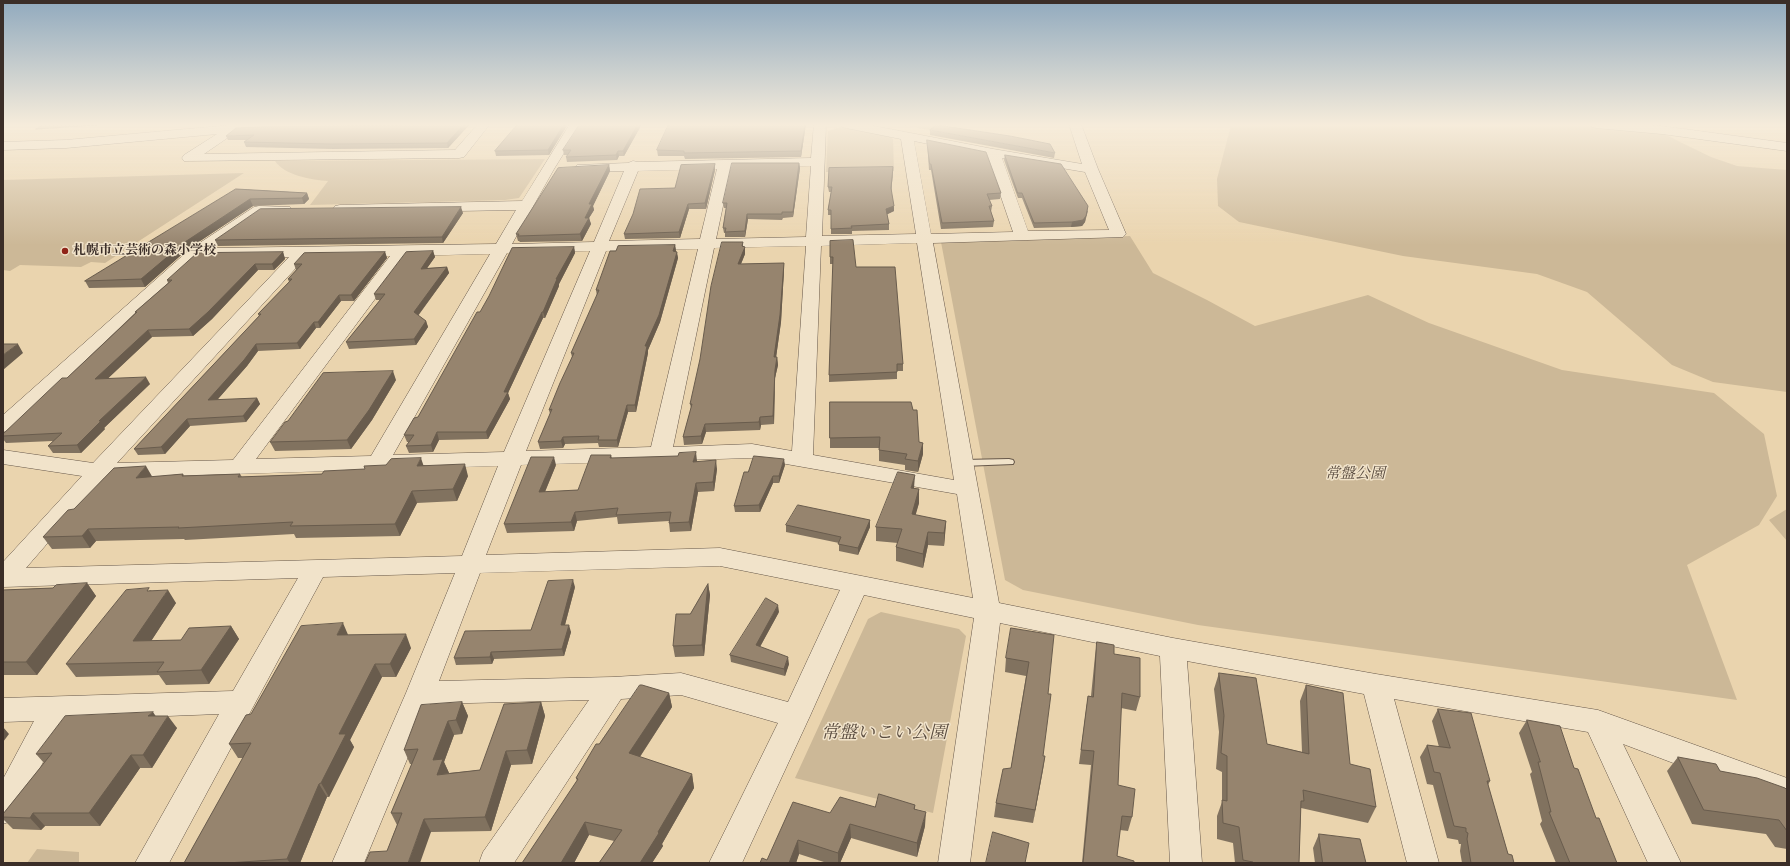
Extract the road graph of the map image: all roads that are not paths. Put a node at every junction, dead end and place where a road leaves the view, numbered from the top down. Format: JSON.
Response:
{"nodes":[{"id":1,"x":561,"y":164,"type":"edge"},
{"id":2,"x":687,"y":164,"type":"edge"},
{"id":3,"x":725,"y":164,"type":"edge"},
{"id":4,"x":817,"y":164,"type":"edge"},
{"id":5,"x":913,"y":164,"type":"edge"},
{"id":6,"x":997,"y":164,"type":"edge"},
{"id":7,"x":1059,"y":164,"type":"edge"},
{"id":8,"x":1089,"y":164,"type":"edge"},
{"id":9,"x":633,"y":165,"type":"junction"},
{"id":10,"x":560,"y":168,"type":"junction"},
{"id":11,"x":1091,"y":170,"type":"junction"},
{"id":12,"x":526,"y":205,"type":"junction"},
{"id":13,"x":322,"y":209,"type":"edge"},
{"id":14,"x":298,"y":210,"type":"edge"},
{"id":15,"x":1022,"y":236,"type":"junction"},
{"id":16,"x":925,"y":238,"type":"junction"},
{"id":17,"x":813,"y":240,"type":"junction"},
{"id":18,"x":707,"y":243,"type":"junction"},
{"id":19,"x":599,"y":245,"type":"junction"},
{"id":20,"x":502,"y":248,"type":"junction"},
{"id":21,"x":402,"y":251,"type":"junction"},
{"id":22,"x":302,"y":252,"type":"junction"},
{"id":23,"x":195,"y":253,"type":"junction"},
{"id":24,"x":3,"y":426,"type":"edge"},
{"id":25,"x":660,"y":455,"type":"junction"},
{"id":26,"x":3,"y":457,"type":"edge"},
{"id":27,"x":512,"y":459,"type":"junction"},
{"id":28,"x":802,"y":459,"type":"junction"},
{"id":29,"x":1009,"y":462,"type":"dead end"},
{"id":30,"x":378,"y":463,"type":"junction"},
{"id":31,"x":963,"y":464,"type":"junction"},
{"id":32,"x":239,"y":467,"type":"junction"},
{"id":33,"x":98,"y":471,"type":"junction"},
{"id":34,"x":967,"y":489,"type":"junction"},
{"id":35,"x":471,"y":565,"type":"junction"},
{"id":36,"x":315,"y":570,"type":"junction"},
{"id":37,"x":3,"y":578,"type":"edge"},
{"id":38,"x":856,"y":584,"type":"junction"},
{"id":39,"x":988,"y":612,"type":"junction"},
{"id":40,"x":1173,"y":648,"type":"junction"},
{"id":41,"x":1376,"y":686,"type":"junction"},
{"id":42,"x":613,"y":688,"type":"junction"},
{"id":43,"x":420,"y":693,"type":"junction"},
{"id":44,"x":241,"y":702,"type":"junction"},
{"id":45,"x":55,"y":709,"type":"junction"},
{"id":46,"x":3,"y":710,"type":"edge"},
{"id":47,"x":796,"y":716,"type":"junction"},
{"id":48,"x":1598,"y":722,"type":"junction"},
{"id":49,"x":1787,"y":792,"type":"edge"},
{"id":50,"x":3,"y":810,"type":"edge"},
{"id":51,"x":151,"y":863,"type":"edge"},
{"id":52,"x":348,"y":863,"type":"edge"},
{"id":53,"x":495,"y":863,"type":"edge"},
{"id":54,"x":725,"y":863,"type":"edge"},
{"id":55,"x":954,"y":863,"type":"edge"},
{"id":56,"x":1186,"y":863,"type":"edge"},
{"id":57,"x":1423,"y":863,"type":"edge"},
{"id":58,"x":1665,"y":863,"type":"edge"}],
"edges":[{"from":1,"to":10,"type":"street"},
{"from":2,"to":9,"type":"street"},
{"from":3,"to":18,"type":"street"},
{"from":4,"to":17,"type":"street"},
{"from":5,"to":16,"type":"street"},
{"from":6,"to":15,"type":"street"},
{"from":7,"to":11,"type":"street"},
{"from":8,"to":11,"type":"street"},
{"from":9,"to":10,"type":"street"},
{"from":9,"to":19,"type":"street"},
{"from":10,"to":12,"type":"street"},
{"from":11,"to":15,"type":"street"},
{"from":12,"to":13,"type":"street"},
{"from":12,"to":20,"type":"street"},
{"from":14,"to":23,"type":"street"},
{"from":15,"to":16,"type":"street"},
{"from":16,"to":17,"type":"street"},
{"from":16,"to":31,"type":"street"},
{"from":17,"to":18,"type":"street"},
{"from":17,"to":28,"type":"street"},
{"from":18,"to":19,"type":"street"},
{"from":18,"to":25,"type":"street"},
{"from":19,"to":20,"type":"street"},
{"from":19,"to":27,"type":"street"},
{"from":20,"to":21,"type":"street"},
{"from":20,"to":30,"type":"street"},
{"from":21,"to":22,"type":"street"},
{"from":21,"to":32,"type":"street"},
{"from":22,"to":23,"type":"street"},
{"from":22,"to":33,"type":"street"},
{"from":23,"to":24,"type":"street"},
{"from":25,"to":27,"type":"street"},
{"from":25,"to":28,"type":"street"},
{"from":26,"to":33,"type":"street"},
{"from":27,"to":30,"type":"street"},
{"from":27,"to":35,"type":"street"},
{"from":28,"to":34,"type":"street"},
{"from":29,"to":31,"type":"lane"},
{"from":30,"to":32,"type":"street"},
{"from":31,"to":34,"type":"street"},
{"from":32,"to":33,"type":"street"},
{"from":33,"to":37,"type":"street"},
{"from":34,"to":39,"type":"street"},
{"from":35,"to":36,"type":"street"},
{"from":35,"to":38,"type":"street"},
{"from":35,"to":43,"type":"street"},
{"from":36,"to":37,"type":"street"},
{"from":36,"to":44,"type":"street"},
{"from":38,"to":39,"type":"street"},
{"from":38,"to":47,"type":"street"},
{"from":39,"to":40,"type":"street"},
{"from":39,"to":55,"type":"street"},
{"from":40,"to":41,"type":"street"},
{"from":40,"to":56,"type":"street"},
{"from":41,"to":48,"type":"street"},
{"from":41,"to":57,"type":"street"},
{"from":42,"to":43,"type":"street"},
{"from":42,"to":47,"type":"street"},
{"from":42,"to":53,"type":"street"},
{"from":43,"to":52,"type":"street"},
{"from":44,"to":45,"type":"street"},
{"from":44,"to":51,"type":"street"},
{"from":45,"to":46,"type":"street"},
{"from":45,"to":50,"type":"street"},
{"from":47,"to":54,"type":"street"},
{"from":48,"to":49,"type":"street"},
{"from":48,"to":58,"type":"street"}]}
